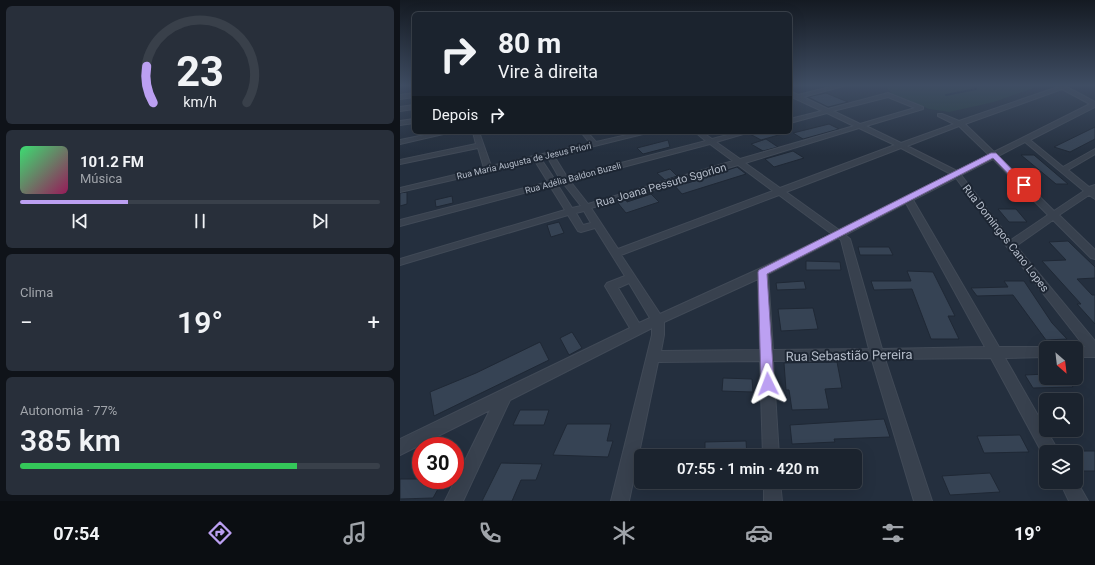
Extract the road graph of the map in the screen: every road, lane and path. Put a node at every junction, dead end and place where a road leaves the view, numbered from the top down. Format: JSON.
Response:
{"nodes":[{"id":1,"x":822,"y":108,"type":"edge"},
{"id":2,"x":837,"y":108,"type":"edge"},
{"id":3,"x":920,"y":108,"type":"edge"},
{"id":4,"x":1001,"y":108,"type":"edge"},
{"id":5,"x":1088,"y":108,"type":"edge"},
{"id":6,"x":827,"y":111,"type":"junction"},
{"id":7,"x":940,"y":115,"type":"dead end"},
{"id":8,"x":792,"y":120,"type":"edge"},
{"id":9,"x":412,"y":121,"type":"edge"},
{"id":10,"x":400,"y":123,"type":"edge"},
{"id":11,"x":961,"y":123,"type":"junction"},
{"id":12,"x":860,"y":126,"type":"junction"},
{"id":13,"x":438,"y":134,"type":"edge"},
{"id":14,"x":477,"y":134,"type":"edge"},
{"id":15,"x":586,"y":134,"type":"edge"},
{"id":16,"x":639,"y":134,"type":"edge"},
{"id":17,"x":701,"y":134,"type":"edge"},
{"id":18,"x":740,"y":134,"type":"edge"},
{"id":19,"x":1025,"y":139,"type":"junction"},
{"id":20,"x":400,"y":142,"type":"edge"},
{"id":21,"x":711,"y":142,"type":"junction"},
{"id":22,"x":594,"y":144,"type":"junction"},
{"id":23,"x":481,"y":145,"type":"junction"},
{"id":24,"x":901,"y":146,"type":"junction"},
{"id":25,"x":1095,"y":151,"type":"edge"},
{"id":26,"x":550,"y":155,"type":"junction"},
{"id":27,"x":994,"y":155,"type":"junction"},
{"id":28,"x":537,"y":158,"type":"junction"},
{"id":29,"x":400,"y":162,"type":"edge"},
{"id":30,"x":738,"y":162,"type":"junction"},
{"id":31,"x":488,"y":169,"type":"junction"},
{"id":32,"x":1063,"y":170,"type":"junction"},
{"id":33,"x":957,"y":174,"type":"junction"},
{"id":34,"x":565,"y":180,"type":"junction"},
{"id":35,"x":551,"y":183,"type":"junction"},
{"id":36,"x":400,"y":190,"type":"edge"},
{"id":37,"x":1093,"y":191,"type":"edge"},
{"id":38,"x":779,"y":192,"type":"junction"},
{"id":39,"x":908,"y":199,"type":"junction"},
{"id":40,"x":586,"y":207,"type":"junction"},
{"id":41,"x":571,"y":212,"type":"junction"},
{"id":42,"x":1053,"y":216,"type":"junction"},
{"id":43,"x":400,"y":223,"type":"edge"},
{"id":44,"x":597,"y":224,"type":"junction"},
{"id":45,"x":839,"y":234,"type":"junction"},
{"id":46,"x":1010,"y":245,"type":"junction"},
{"id":47,"x":616,"y":253,"type":"junction"},
{"id":48,"x":1095,"y":256,"type":"edge"},
{"id":49,"x":400,"y":262,"type":"edge"},
{"id":50,"x":762,"y":272,"type":"junction"},
{"id":51,"x":631,"y":278,"type":"junction"},
{"id":52,"x":658,"y":320,"type":"junction"},
{"id":53,"x":637,"y":330,"type":"junction"},
{"id":54,"x":1095,"y":351,"type":"edge"},
{"id":55,"x":1039,"y":352,"type":"edge"},
{"id":56,"x":1083,"y":352,"type":"edge"},
{"id":57,"x":995,"y":353,"type":"junction"},
{"id":58,"x":877,"y":354,"type":"junction"},
{"id":59,"x":766,"y":356,"type":"junction"},
{"id":60,"x":653,"y":357,"type":"junction"},
{"id":61,"x":505,"y":395,"type":"junction"},
{"id":62,"x":1047,"y":445,"type":"edge"},
{"id":63,"x":400,"y":447,"type":"edge"},
{"id":64,"x":771,"y":449,"type":"edge"},
{"id":65,"x":772,"y":489,"type":"edge"},
{"id":66,"x":1072,"y":489,"type":"edge"},
{"id":67,"x":454,"y":501,"type":"edge"},
{"id":68,"x":620,"y":501,"type":"edge"},
{"id":69,"x":773,"y":501,"type":"edge"},
{"id":70,"x":923,"y":501,"type":"edge"},
{"id":71,"x":1079,"y":501,"type":"edge"}],
"edges":[{"from":1,"to":6,"type":"street","name":"Rua Domingos Cano Lopes"},
{"from":2,"to":6,"type":"street","name":"Rua Joana Pessuto Sgorlon"},
{"from":3,"to":12,"type":"street","name":"Rua Joana Pessuto Sgorlon"},
{"from":4,"to":11,"type":"street"},
{"from":5,"to":19,"type":"street"},
{"from":6,"to":8,"type":"street"},
{"from":6,"to":12,"type":"street","name":"Rua Domingos Cano Lopes"},
{"from":7,"to":11,"type":"street"},
{"from":9,"to":10,"type":"street"},
{"from":11,"to":24,"type":"street"},
{"from":11,"to":27,"type":"street"},
{"from":12,"to":24,"type":"street","name":"Rua Domingos Cano Lopes"},
{"from":12,"to":30,"type":"street","name":"Rua Joana Pessuto Sgorlon"},
{"from":13,"to":20,"type":"street"},
{"from":14,"to":23,"type":"street"},
{"from":15,"to":22,"type":"street"},
{"from":16,"to":22,"type":"street","name":"Rua Maria Augusta de Jesus Priori"},
{"from":17,"to":21,"type":"street"},
{"from":18,"to":21,"type":"street","name":"Rua Adélia Baldon Buzeli"},
{"from":19,"to":27,"type":"street"},
{"from":19,"to":32,"type":"street"},
{"from":21,"to":30,"type":"street"},
{"from":21,"to":34,"type":"street","name":"Rua Adélia Baldon Buzeli"},
{"from":22,"to":26,"type":"street","name":"Rua Maria Augusta de Jesus Priori"},
{"from":23,"to":29,"type":"street"},
{"from":23,"to":31,"type":"street"},
{"from":24,"to":33,"type":"street","name":"Rua Domingos Cano Lopes"},
{"from":24,"to":38,"type":"street"},
{"from":25,"to":32,"type":"street"},
{"from":26,"to":28,"type":"street","name":"Rua Maria Augusta de Jesus Priori"},
{"from":26,"to":34,"type":"street"},
{"from":27,"to":33,"type":"street"},
{"from":27,"to":42,"type":"street"},
{"from":28,"to":31,"type":"street","name":"Rua Maria Augusta de Jesus Priori"},
{"from":28,"to":35,"type":"street"},
{"from":30,"to":38,"type":"street"},
{"from":30,"to":40,"type":"street","name":"Rua Joana Pessuto Sgorlon"},
{"from":31,"to":36,"type":"street","name":"Rua Maria Augusta de Jesus Priori"},
{"from":32,"to":37,"type":"street"},
{"from":33,"to":39,"type":"street"},
{"from":33,"to":46,"type":"street","name":"Rua Domingos Cano Lopes"},
{"from":34,"to":35,"type":"street","name":"Rua Adélia Baldon Buzeli"},
{"from":34,"to":40,"type":"street"},
{"from":35,"to":41,"type":"street"},
{"from":35,"to":43,"type":"street","name":"Rua Adélia Baldon Buzeli"},
{"from":37,"to":42,"type":"street"},
{"from":38,"to":45,"type":"street"},
{"from":38,"to":47,"type":"street"},
{"from":39,"to":45,"type":"street"},
{"from":39,"to":57,"type":"street"},
{"from":40,"to":41,"type":"street","name":"Rua Joana Pessuto Sgorlon"},
{"from":40,"to":44,"type":"street"},
{"from":41,"to":44,"type":"street"},
{"from":41,"to":49,"type":"street","name":"Rua Joana Pessuto Sgorlon"},
{"from":42,"to":46,"type":"street"},
{"from":42,"to":48,"type":"street"},
{"from":44,"to":47,"type":"street"},
{"from":45,"to":50,"type":"street"},
{"from":45,"to":58,"type":"street"},
{"from":46,"to":54,"type":"street","name":"Rua Domingos Cano Lopes"},
{"from":47,"to":51,"type":"street"},
{"from":50,"to":52,"type":"street"},
{"from":50,"to":59,"type":"street"},
{"from":51,"to":52,"type":"street"},
{"from":51,"to":53,"type":"street"},
{"from":52,"to":53,"type":"street"},
{"from":52,"to":60,"type":"street"},
{"from":53,"to":61,"type":"street"},
{"from":54,"to":56,"type":"street"},
{"from":55,"to":57,"type":"street","name":"Rua Sebastião Pereira"},
{"from":57,"to":58,"type":"street","name":"Rua Sebastião Pereira"},
{"from":57,"to":62,"type":"street"},
{"from":58,"to":59,"type":"street","name":"Rua Sebastião Pereira"},
{"from":58,"to":70,"type":"street"},
{"from":59,"to":60,"type":"street","name":"Rua Sebastião Pereira"},
{"from":59,"to":64,"type":"street"},
{"from":60,"to":68,"type":"street"},
{"from":61,"to":63,"type":"street"},
{"from":61,"to":67,"type":"street"},
{"from":65,"to":69,"type":"street"},
{"from":66,"to":71,"type":"street"}]}
